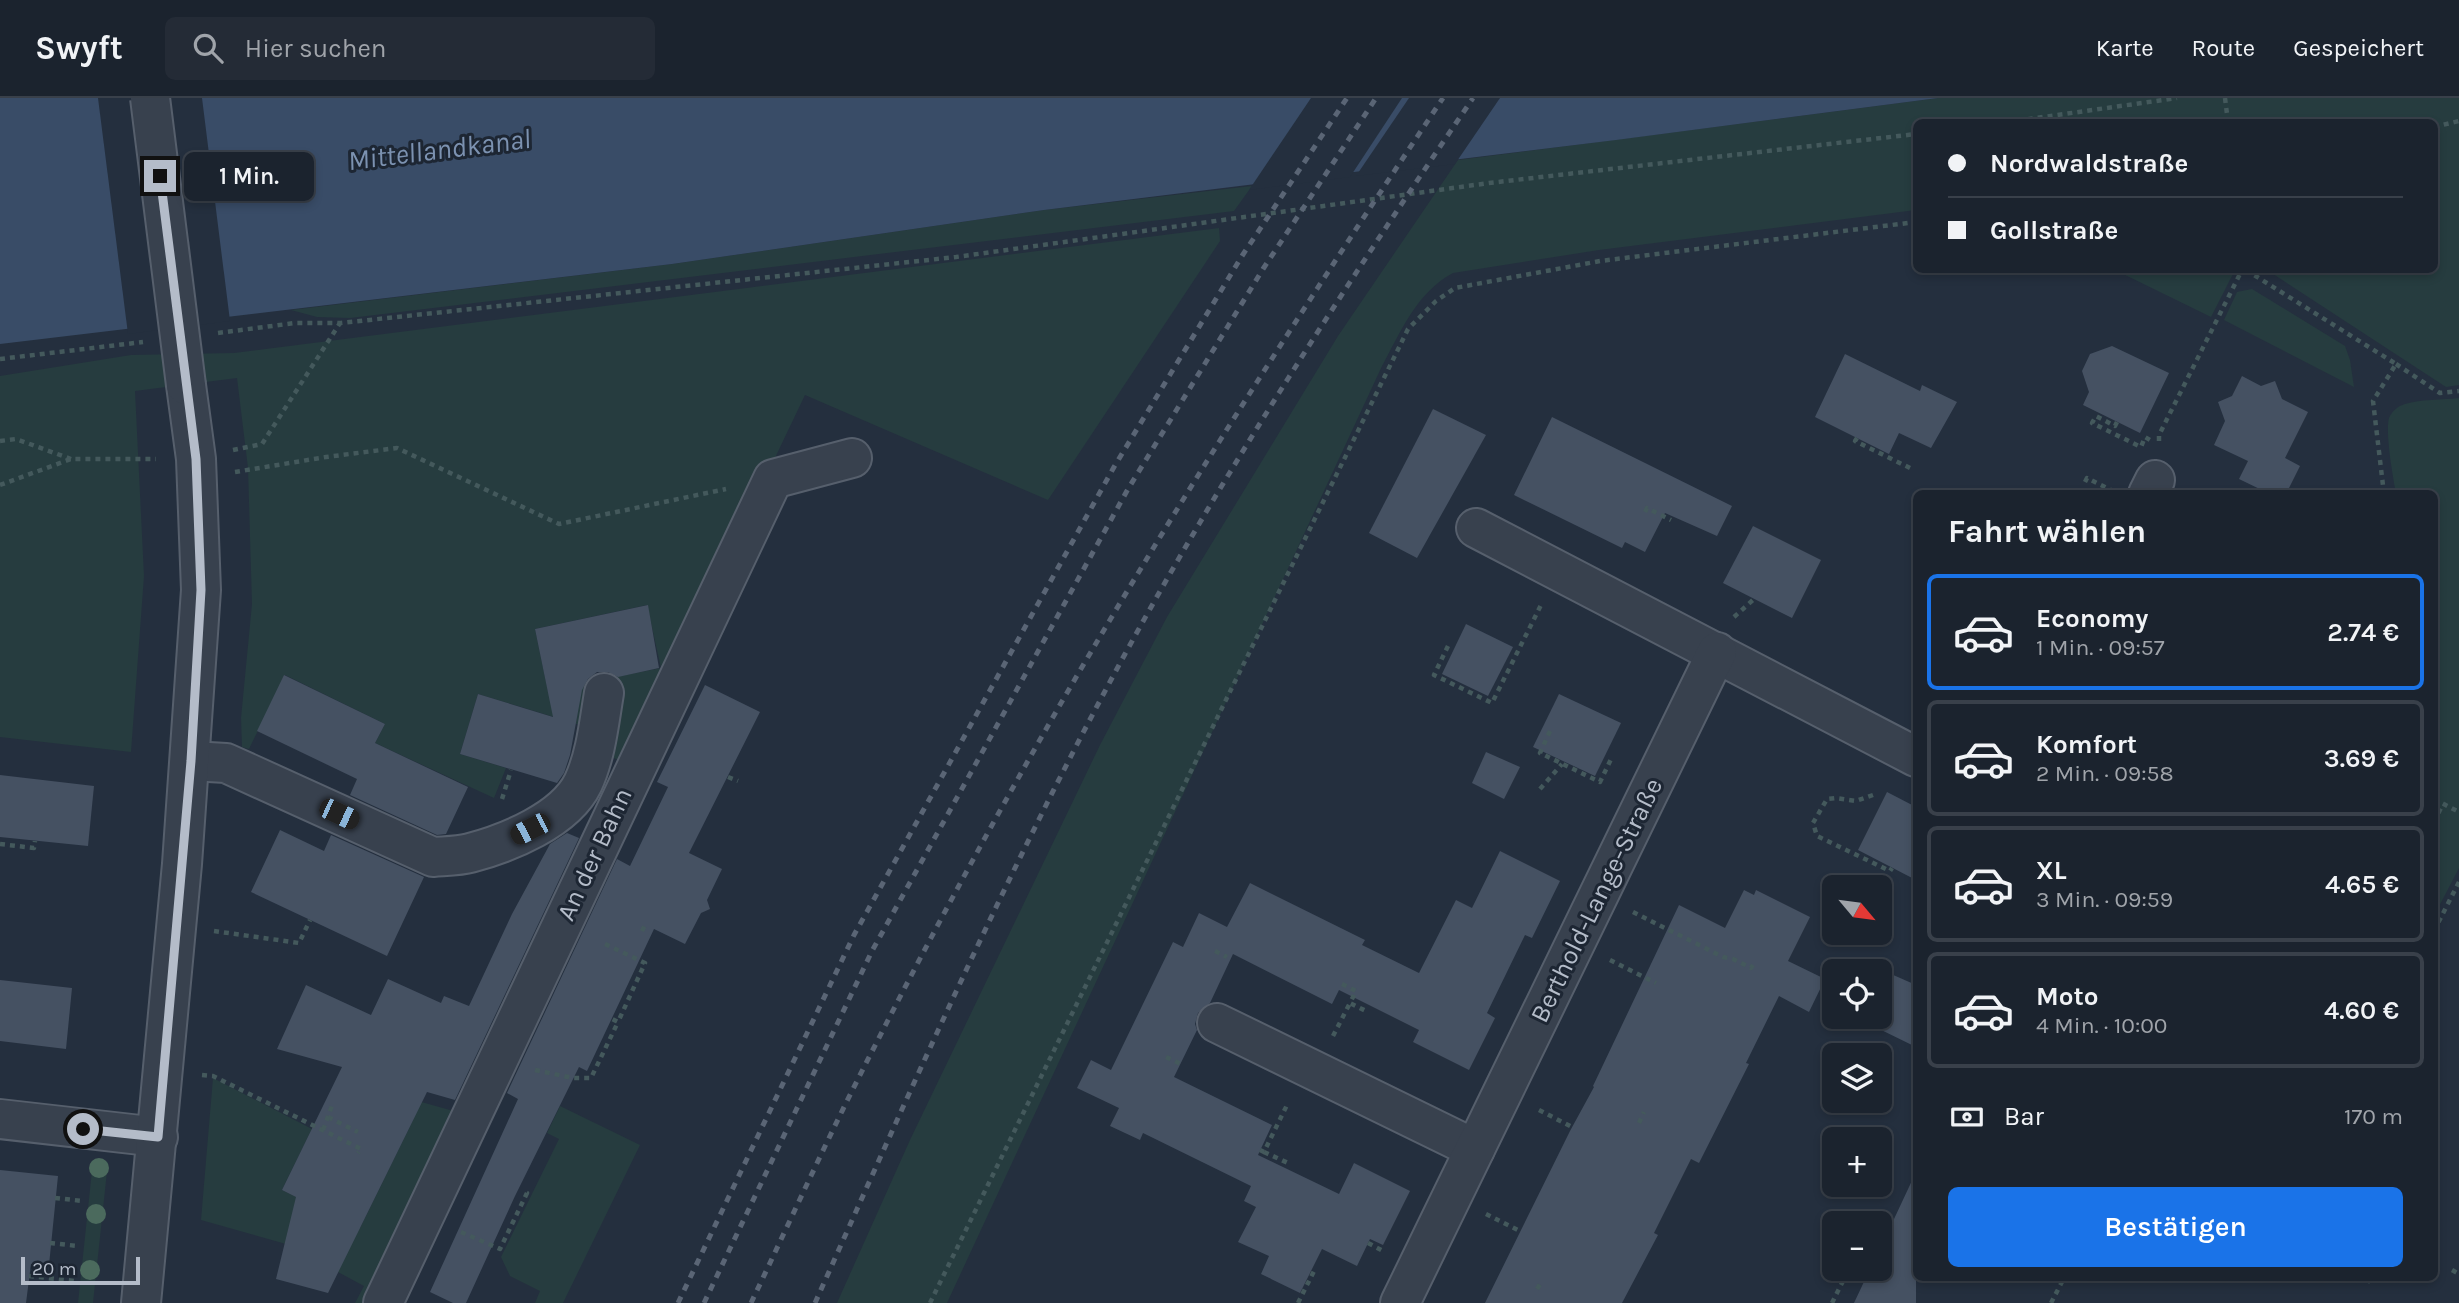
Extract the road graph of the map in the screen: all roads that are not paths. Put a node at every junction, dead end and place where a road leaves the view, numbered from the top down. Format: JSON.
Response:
{"nodes":[{"id":1,"x":150,"y":98,"type":"edge"},
{"id":2,"x":852,"y":458,"type":"dead end"},
{"id":3,"x":1476,"y":528,"type":"dead end"},
{"id":4,"x":1723,"y":636,"type":"junction"},
{"id":5,"x":604,"y":693,"type":"dead end"},
{"id":6,"x":1913,"y":755,"type":"edge"},
{"id":7,"x":191,"y":761,"type":"junction"},
{"id":8,"x":1217,"y":1023,"type":"dead end"},
{"id":9,"x":0,"y":1119,"type":"edge"},
{"id":10,"x":158,"y":1137,"type":"junction"},
{"id":11,"x":1475,"y":1149,"type":"junction"},
{"id":12,"x":141,"y":1303,"type":"edge"},
{"id":13,"x":383,"y":1303,"type":"edge"},
{"id":14,"x":1400,"y":1303,"type":"edge"}],
"edges":[{"from":1,"to":7,"type":"street","bridge":true},
{"from":2,"to":13,"type":"street","name":"An der Bahn"},
{"from":3,"to":4,"type":"street"},
{"from":4,"to":6,"type":"street"},
{"from":4,"to":11,"type":"street","name":"Berthold-Lange-Straße"},
{"from":5,"to":7,"type":"street"},
{"from":7,"to":10,"type":"street"},
{"from":8,"to":11,"type":"street"},
{"from":9,"to":10,"type":"street"},
{"from":10,"to":12,"type":"street"},
{"from":11,"to":14,"type":"street","name":"Berthold-Lange-Straße"}]}
